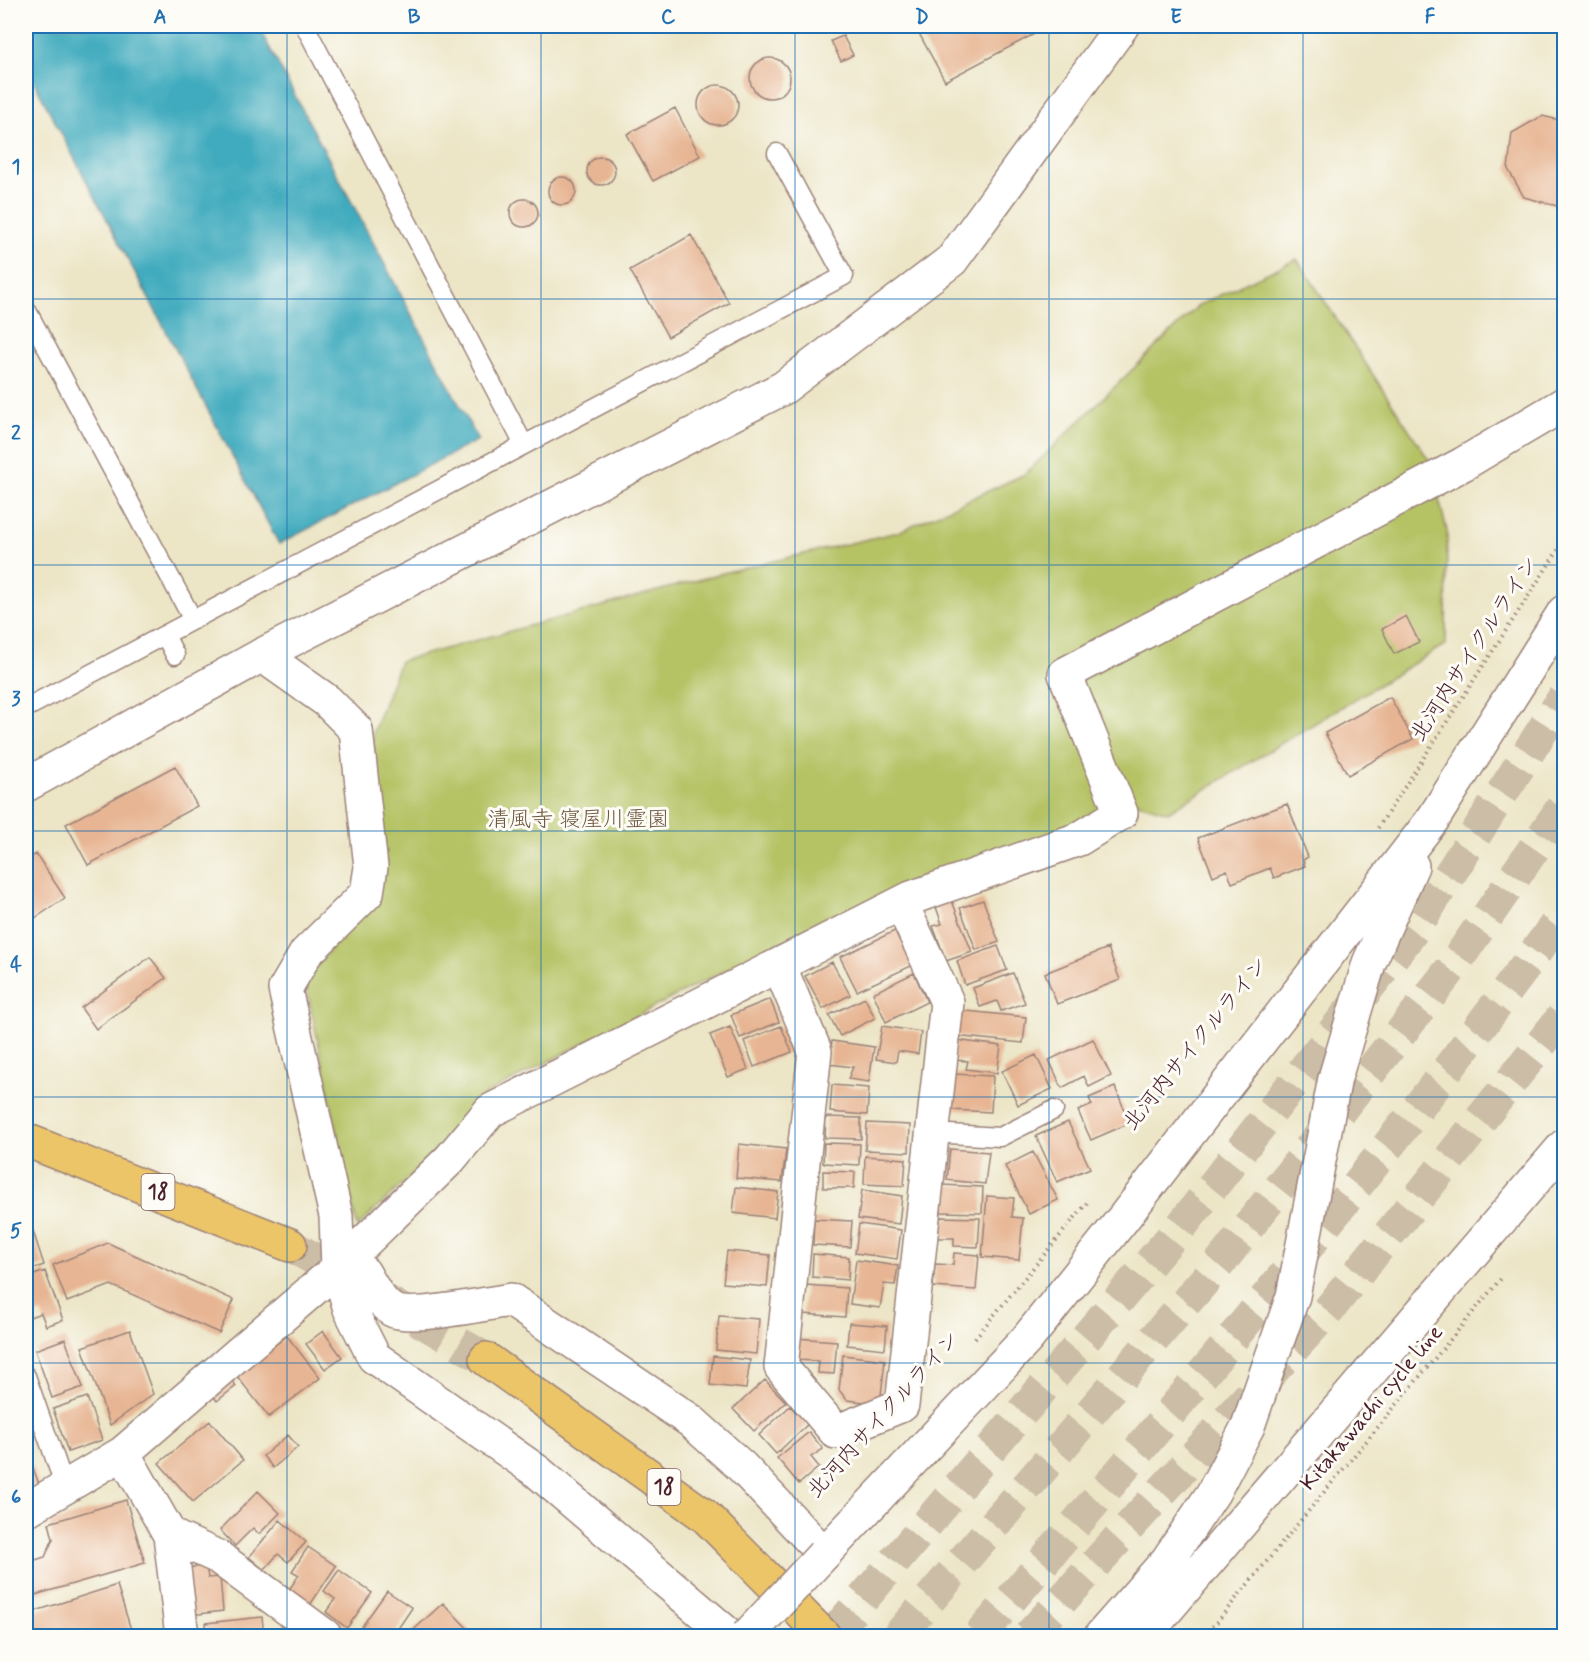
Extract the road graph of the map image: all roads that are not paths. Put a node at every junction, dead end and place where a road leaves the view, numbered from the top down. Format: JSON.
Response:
{"nodes":[{"id":1,"x":305,"y":26,"type":"edge"},
{"id":2,"x":1122,"y":26,"type":"edge"},
{"id":3,"x":777,"y":153,"type":"dead end"},
{"id":4,"x":26,"y":309,"type":"edge"},
{"id":5,"x":1564,"y":404,"type":"edge"},
{"id":6,"x":524,"y":445,"type":"junction"},
{"id":7,"x":1564,"y":612,"type":"edge"},
{"id":8,"x":193,"y":620,"type":"junction"},
{"id":9,"x":165,"y":634,"type":"junction"},
{"id":10,"x":175,"y":655,"type":"dead end"},
{"id":11,"x":262,"y":655,"type":"junction"},
{"id":12,"x":26,"y":708,"type":"edge"},
{"id":13,"x":26,"y":785,"type":"edge"},
{"id":14,"x":1433,"y":819,"type":"junction"},
{"id":15,"x":901,"y":903,"type":"junction"},
{"id":16,"x":778,"y":965,"type":"junction"},
{"id":17,"x":1054,"y":1110,"type":"dead end"},
{"id":18,"x":933,"y":1133,"type":"junction"},
{"id":19,"x":26,"y":1140,"type":"edge"},
{"id":20,"x":1564,"y":1146,"type":"edge"},
{"id":21,"x":290,"y":1245,"type":"tunnel mouth"},
{"id":22,"x":338,"y":1268,"type":"junction"},
{"id":23,"x":486,"y":1359,"type":"tunnel mouth"},
{"id":24,"x":26,"y":1376,"type":"edge"},
{"id":25,"x":123,"y":1453,"type":"junction"},
{"id":26,"x":65,"y":1487,"type":"junction"},
{"id":27,"x":26,"y":1510,"type":"edge"},
{"id":28,"x":170,"y":1535,"type":"junction"},
{"id":29,"x":824,"y":1554,"type":"junction"},
{"id":30,"x":182,"y":1636,"type":"edge"},
{"id":31,"x":325,"y":1636,"type":"edge"},
{"id":32,"x":730,"y":1636,"type":"edge"},
{"id":33,"x":747,"y":1636,"type":"edge"},
{"id":34,"x":824,"y":1636,"type":"edge"},
{"id":35,"x":1101,"y":1636,"type":"edge"},
{"id":36,"x":1144,"y":1636,"type":"edge"}],
"edges":[{"from":1,"to":6,"type":"lane"},
{"from":2,"to":11,"type":"street"},
{"from":3,"to":6,"type":"lane"},
{"from":4,"to":8,"type":"lane"},
{"from":5,"to":15,"type":"street"},
{"from":6,"to":8,"type":"lane"},
{"from":7,"to":14,"type":"street"},
{"from":8,"to":9,"type":"lane"},
{"from":9,"to":10,"type":"lane"},
{"from":9,"to":12,"type":"lane"},
{"from":11,"to":13,"type":"street"},
{"from":11,"to":22,"type":"street"},
{"from":14,"to":29,"type":"street"},
{"from":14,"to":35,"type":"street"},
{"from":15,"to":16,"type":"street"},
{"from":15,"to":18,"type":"street"},
{"from":16,"to":18,"type":"street"},
{"from":16,"to":22,"type":"street"},
{"from":17,"to":18,"type":"lane"},
{"from":19,"to":21,"type":"main road","number":"18"},
{"from":20,"to":36,"type":"street"},
{"from":22,"to":25,"type":"street"},
{"from":22,"to":29,"type":"street"},
{"from":22,"to":32,"type":"street"},
{"from":23,"to":34,"type":"main road","number":"18"},
{"from":24,"to":26,"type":"lane"},
{"from":25,"to":26,"type":"street"},
{"from":25,"to":28,"type":"street"},
{"from":26,"to":27,"type":"street"},
{"from":28,"to":30,"type":"street"},
{"from":28,"to":31,"type":"street"},
{"from":29,"to":33,"type":"street","bridge":true}]}
